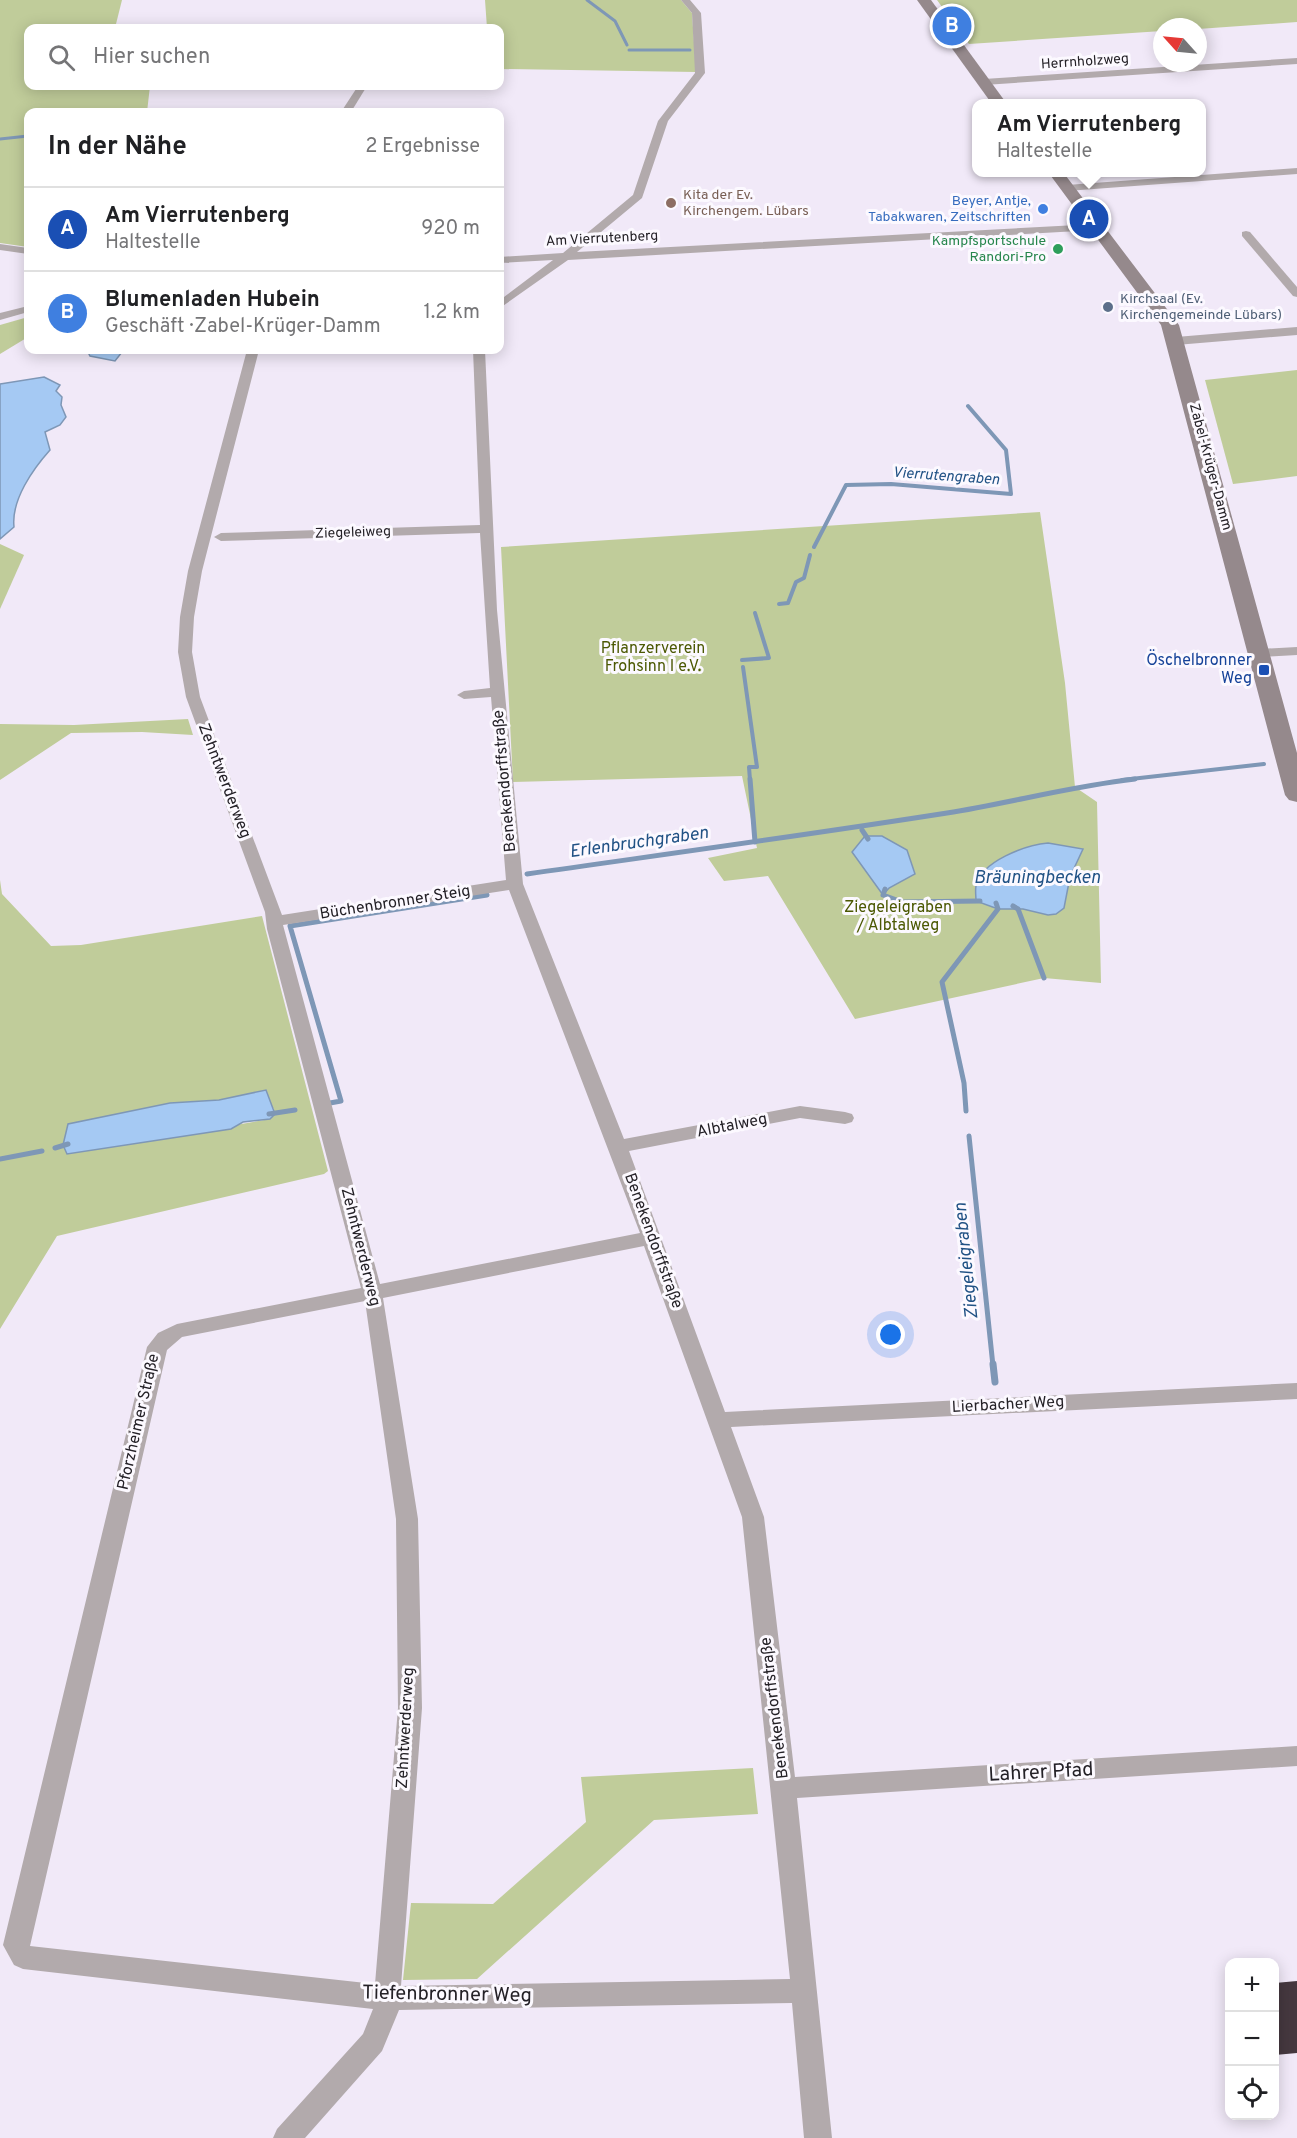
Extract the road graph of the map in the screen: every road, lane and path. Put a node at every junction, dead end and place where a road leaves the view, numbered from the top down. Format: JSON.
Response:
{"nodes":[{"id":1,"x":685,"y":0,"type":"edge"},
{"id":2,"x":924,"y":0,"type":"edge"},
{"id":3,"x":1297,"y":61,"type":"edge"},
{"id":4,"x":984,"y":82,"type":"junction"},
{"id":5,"x":360,"y":90,"type":"edge"},
{"id":6,"x":996,"y":99,"type":"edge"},
{"id":7,"x":348,"y":108,"type":"edge"},
{"id":8,"x":1297,"y":171,"type":"edge"},
{"id":9,"x":1059,"y":177,"type":"edge"},
{"id":10,"x":1069,"y":191,"type":"junction"},
{"id":11,"x":1098,"y":230,"type":"junction"},
{"id":12,"x":1246,"y":234,"type":"dead end"},
{"id":13,"x":0,"y":247,"type":"edge"},
{"id":14,"x":24,"y":250,"type":"edge"},
{"id":15,"x":566,"y":256,"type":"junction"},
{"id":16,"x":504,"y":260,"type":"edge"},
{"id":17,"x":1297,"y":294,"type":"edge"},
{"id":18,"x":504,"y":302,"type":"edge"},
{"id":19,"x":24,"y":310,"type":"edge"},
{"id":20,"x":0,"y":317,"type":"edge"},
{"id":21,"x":1297,"y":331,"type":"edge"},
{"id":22,"x":1176,"y":341,"type":"junction"},
{"id":23,"x":252,"y":354,"type":"edge"},
{"id":24,"x":479,"y":354,"type":"edge"},
{"id":25,"x":485,"y":529,"type":"junction"},
{"id":26,"x":221,"y":537,"type":"dead end"},
{"id":27,"x":1297,"y":651,"type":"edge"},
{"id":28,"x":1260,"y":653,"type":"junction"},
{"id":29,"x":498,"y":692,"type":"junction"},
{"id":30,"x":464,"y":695,"type":"dead end"},
{"id":31,"x":1297,"y":795,"type":"edge"},
{"id":32,"x":515,"y":884,"type":"junction"},
{"id":33,"x":274,"y":921,"type":"junction"},
{"id":34,"x":845,"y":1118,"type":"dead end"},
{"id":35,"x":618,"y":1148,"type":"junction"},
{"id":36,"x":651,"y":1238,"type":"junction"},
{"id":37,"x":372,"y":1292,"type":"junction"},
{"id":38,"x":1297,"y":1391,"type":"edge"},
{"id":39,"x":718,"y":1419,"type":"junction"},
{"id":40,"x":1297,"y":1756,"type":"edge"},
{"id":41,"x":784,"y":1788,"type":"junction"},
{"id":42,"x":22,"y":1957,"type":"joint"},
{"id":43,"x":802,"y":1991,"type":"junction"},
{"id":44,"x":387,"y":1998,"type":"junction"},
{"id":45,"x":287,"y":2138,"type":"edge"},
{"id":46,"x":818,"y":2138,"type":"edge"}],
"edges":[{"from":1,"to":15,"type":"street"},
{"from":2,"to":4,"type":"street"},
{"from":3,"to":4,"type":"street","name":"Herrnholzweg"},
{"from":4,"to":6,"type":"street"},
{"from":5,"to":7,"type":"street"},
{"from":8,"to":10,"type":"street"},
{"from":9,"to":10,"type":"street","name":"Zabel-Krüger-Damm"},
{"from":10,"to":11,"type":"street","name":"Zabel-Krüger-Damm"},
{"from":11,"to":15,"type":"street","name":"Am Vierrutenberg"},
{"from":11,"to":22,"type":"street","name":"Zabel-Krüger-Damm"},
{"from":12,"to":17,"type":"street"},
{"from":13,"to":14,"type":"street"},
{"from":15,"to":16,"type":"street","name":"Am Vierrutenberg"},
{"from":15,"to":18,"type":"street"},
{"from":19,"to":20,"type":"street"},
{"from":21,"to":22,"type":"street"},
{"from":22,"to":28,"type":"street","name":"Zabel-Krüger-Damm"},
{"from":23,"to":33,"type":"street","name":"Zehntwerderweg"},
{"from":24,"to":25,"type":"street","name":"Benekendorffstraße"},
{"from":25,"to":26,"type":"street","name":"Ziegeleiweg"},
{"from":25,"to":29,"type":"street","name":"Benekendorffstraße"},
{"from":27,"to":28,"type":"street"},
{"from":28,"to":31,"type":"street","name":"Zabel-Krüger-Damm"},
{"from":29,"to":30,"type":"street"},
{"from":29,"to":32,"type":"street","name":"Benekendorffstraße"},
{"from":32,"to":33,"type":"street","name":"Büchenbronner Steig"},
{"from":32,"to":35,"type":"street","name":"Benekendorffstraße"},
{"from":33,"to":37,"type":"street","name":"Zehntwerderweg"},
{"from":34,"to":35,"type":"street","name":"Albtalweg"},
{"from":35,"to":36,"type":"street","name":"Benekendorffstraße"},
{"from":36,"to":37,"type":"street","name":"Pforzheimer Straße"},
{"from":36,"to":39,"type":"street","name":"Benekendorffstraße"},
{"from":37,"to":42,"type":"street","name":"Pforzheimer Straße"},
{"from":37,"to":44,"type":"street","name":"Zehntwerderweg"},
{"from":38,"to":39,"type":"street","name":"Lierbacher Weg"},
{"from":39,"to":41,"type":"street","name":"Benekendorffstraße"},
{"from":40,"to":41,"type":"street","name":"Lahrer Pfad"},
{"from":41,"to":43,"type":"street","name":"Benekendorffstraße"},
{"from":42,"to":44,"type":"street","name":"Tiefenbronner Weg"},
{"from":43,"to":44,"type":"street","name":"Tiefenbronner Weg"},
{"from":43,"to":46,"type":"street","name":"Benekendorffstraße"},
{"from":44,"to":45,"type":"street","name":"Zehntwerderweg"}]}
